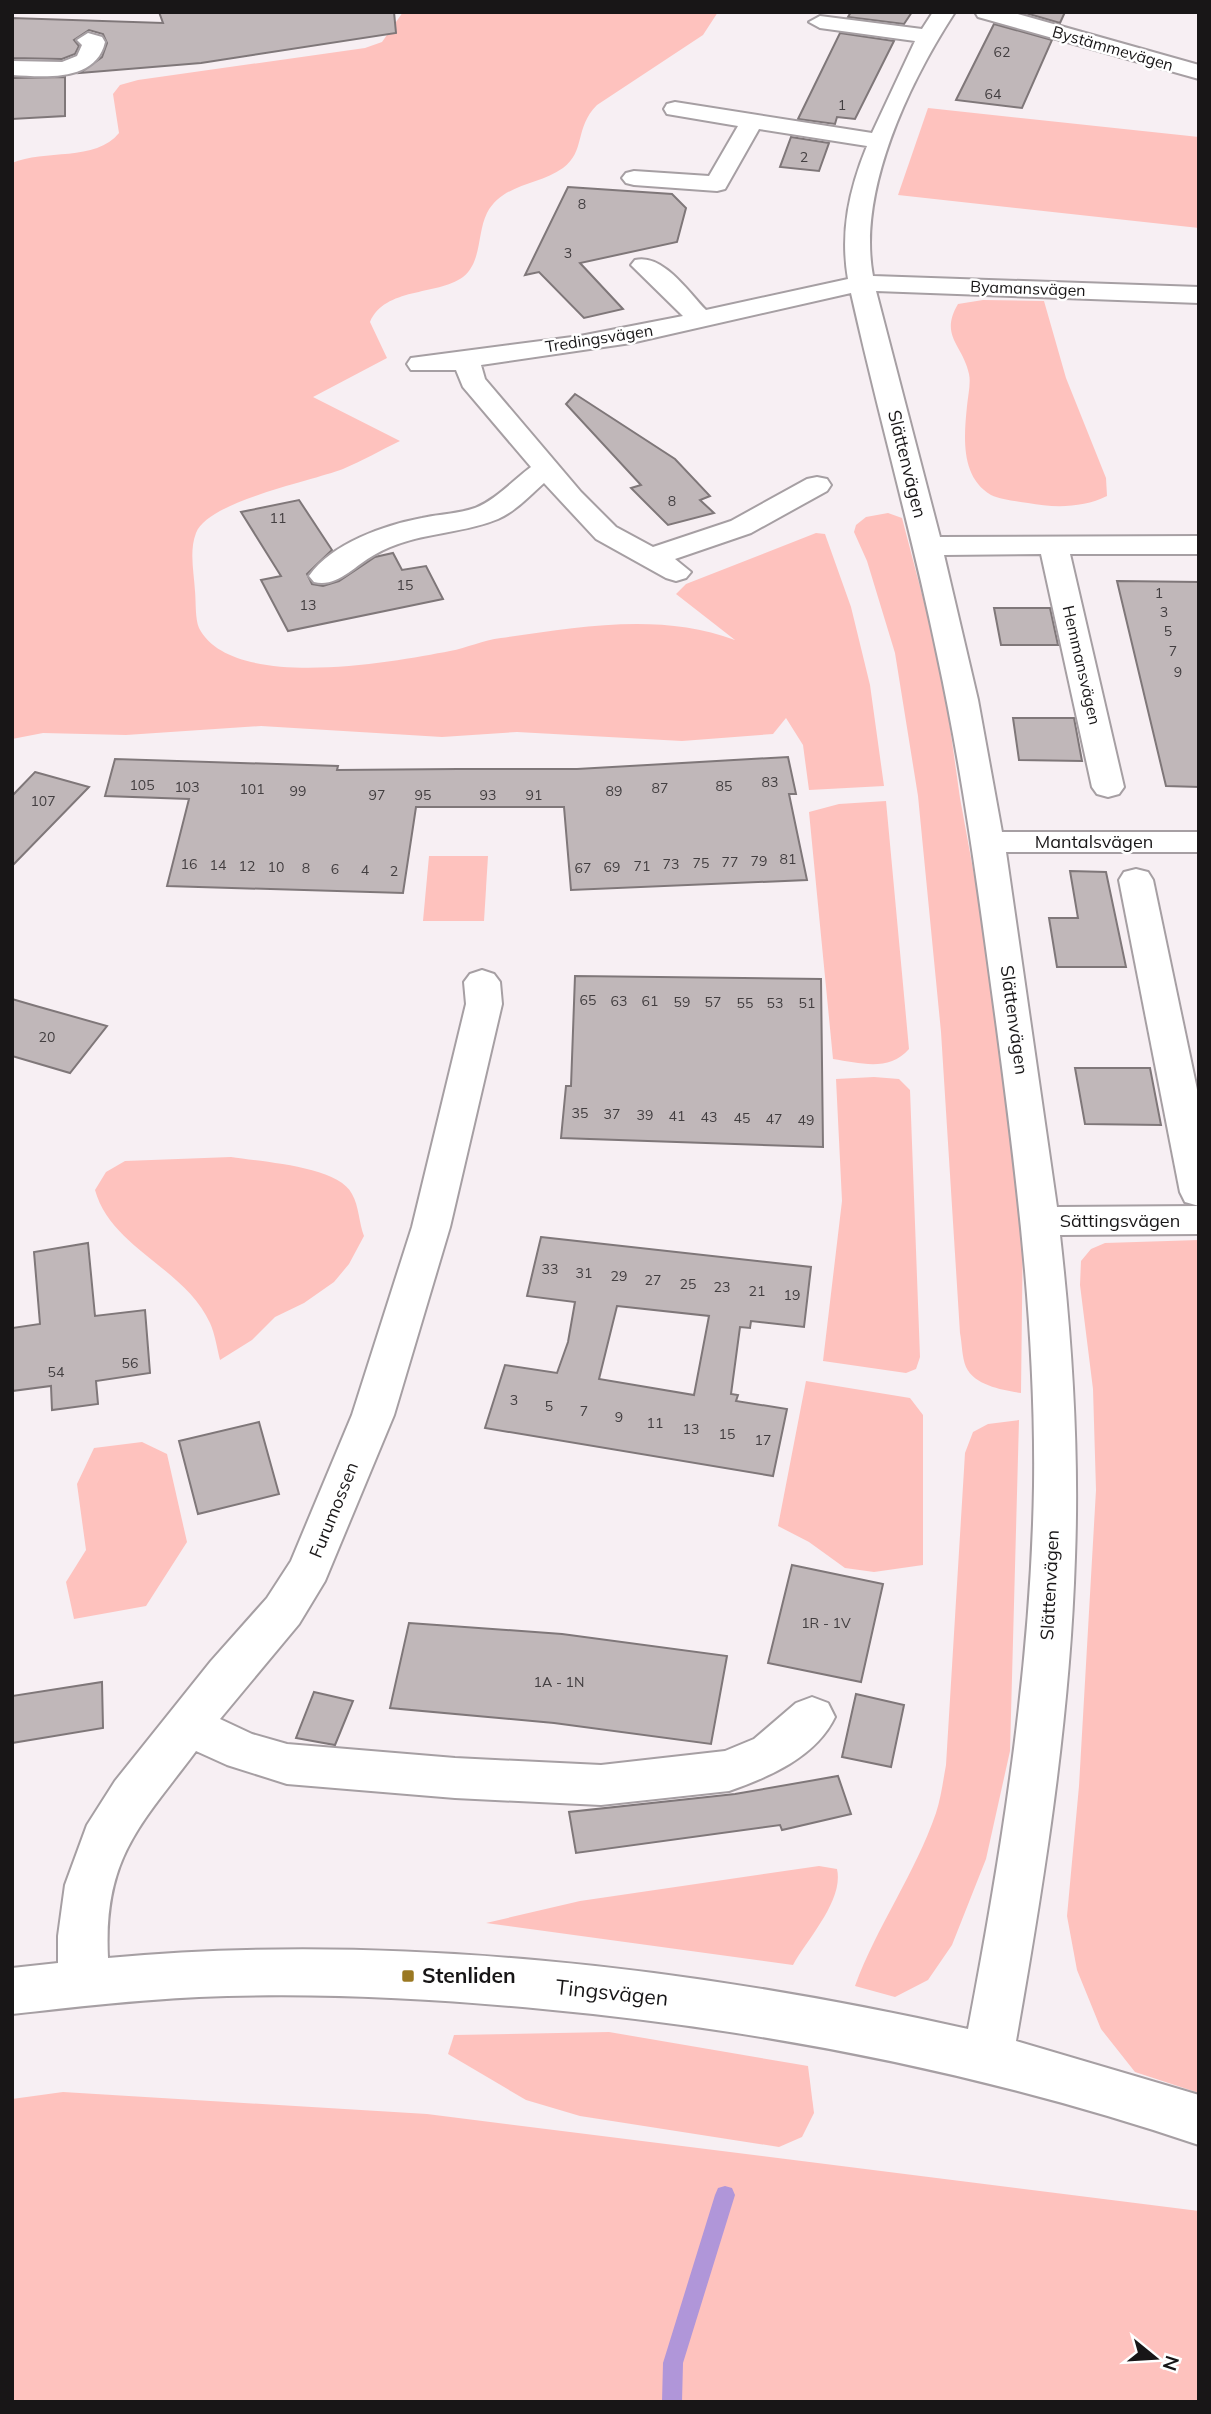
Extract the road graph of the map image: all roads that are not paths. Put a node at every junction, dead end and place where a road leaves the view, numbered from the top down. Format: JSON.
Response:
{"nodes":[{"id":1,"x":944,"y":12,"type":"edge"},
{"id":2,"x":986,"y":12,"type":"edge"},
{"id":3,"x":820,"y":22,"type":"dead end"},
{"id":4,"x":927,"y":36,"type":"junction"},
{"id":5,"x":88,"y":40,"type":"dead end"},
{"id":6,"x":12,"y":68,"type":"edge"},
{"id":7,"x":1199,"y":72,"type":"edge"},
{"id":8,"x":675,"y":109,"type":"dead end"},
{"id":9,"x":752,"y":121,"type":"junction"},
{"id":10,"x":881,"y":141,"type":"junction"},
{"id":11,"x":634,"y":178,"type":"dead end"},
{"id":12,"x":644,"y":265,"type":"dead end"},
{"id":13,"x":864,"y":284,"type":"junction"},
{"id":14,"x":1195,"y":295,"type":"edge"},
{"id":15,"x":701,"y":320,"type":"junction"},
{"id":16,"x":1199,"y":321,"type":"edge"},
{"id":17,"x":467,"y":361,"type":"junction"},
{"id":18,"x":420,"y":364,"type":"dead end"},
{"id":19,"x":548,"y":468,"type":"junction"},
{"id":20,"x":817,"y":485,"type":"dead end"},
{"id":21,"x":1053,"y":544,"type":"junction"},
{"id":22,"x":1199,"y":545,"type":"edge"},
{"id":23,"x":929,"y":546,"type":"junction"},
{"id":24,"x":648,"y":559,"type":"junction"},
{"id":25,"x":676,"y":572,"type":"dead end"},
{"id":26,"x":324,"y":576,"type":"dead end"},
{"id":27,"x":1108,"y":787,"type":"dead end"},
{"id":28,"x":989,"y":842,"type":"junction"},
{"id":29,"x":1199,"y":842,"type":"edge"},
{"id":30,"x":1136,"y":880,"type":"dead end"},
{"id":31,"x":482,"y":982,"type":"dead end"},
{"id":32,"x":1199,"y":1192,"type":"edge"},
{"id":33,"x":1199,"y":1220,"type":"edge"},
{"id":34,"x":1042,"y":1221,"type":"junction"},
{"id":35,"x":812,"y":1717,"type":"dead end"},
{"id":36,"x":188,"y":1726,"type":"junction"},
{"id":37,"x":84,"y":1983,"type":"junction"},
{"id":38,"x":12,"y":1991,"type":"edge"},
{"id":39,"x":988,"y":2056,"type":"junction"},
{"id":40,"x":1199,"y":2120,"type":"edge"}],
"edges":[{"from":1,"to":4,"type":"street","name":"Slättenvägen"},
{"from":2,"to":7,"type":"street","name":"Bystämmevägen"},
{"from":3,"to":4,"type":"street"},
{"from":4,"to":10,"type":"street","name":"Slättenvägen"},
{"from":5,"to":6,"type":"street"},
{"from":8,"to":9,"type":"street"},
{"from":9,"to":10,"type":"street"},
{"from":9,"to":11,"type":"street"},
{"from":10,"to":13,"type":"street","name":"Slättenvägen"},
{"from":12,"to":15,"type":"street"},
{"from":13,"to":14,"type":"street","name":"Byamansvägen"},
{"from":13,"to":15,"type":"street","name":"Tredingsvägen"},
{"from":13,"to":23,"type":"street","name":"Slättenvägen"},
{"from":14,"to":16,"type":"street","name":"Byamansvägen"},
{"from":15,"to":17,"type":"street","name":"Tredingsvägen"},
{"from":17,"to":18,"type":"street","name":"Tredingsvägen"},
{"from":17,"to":19,"type":"street"},
{"from":19,"to":24,"type":"street"},
{"from":19,"to":26,"type":"street"},
{"from":20,"to":24,"type":"street"},
{"from":21,"to":22,"type":"street"},
{"from":21,"to":23,"type":"street"},
{"from":21,"to":27,"type":"street","name":"Hemmansvägen"},
{"from":23,"to":28,"type":"street","name":"Slättenvägen"},
{"from":24,"to":25,"type":"street"},
{"from":28,"to":29,"type":"street","name":"Mantalsvägen"},
{"from":28,"to":34,"type":"street","name":"Slättenvägen"},
{"from":30,"to":32,"type":"street"},
{"from":31,"to":36,"type":"street","name":"Furumossen"},
{"from":33,"to":34,"type":"street","name":"Sättingsvägen"},
{"from":34,"to":39,"type":"street","name":"Slättenvägen"},
{"from":35,"to":36,"type":"street"},
{"from":36,"to":37,"type":"street","name":"Furumossen"},
{"from":37,"to":38,"type":"street","name":"Tingsvägen"},
{"from":37,"to":39,"type":"street","name":"Tingsvägen"},
{"from":39,"to":40,"type":"street","name":"Tingsvägen"}]}
